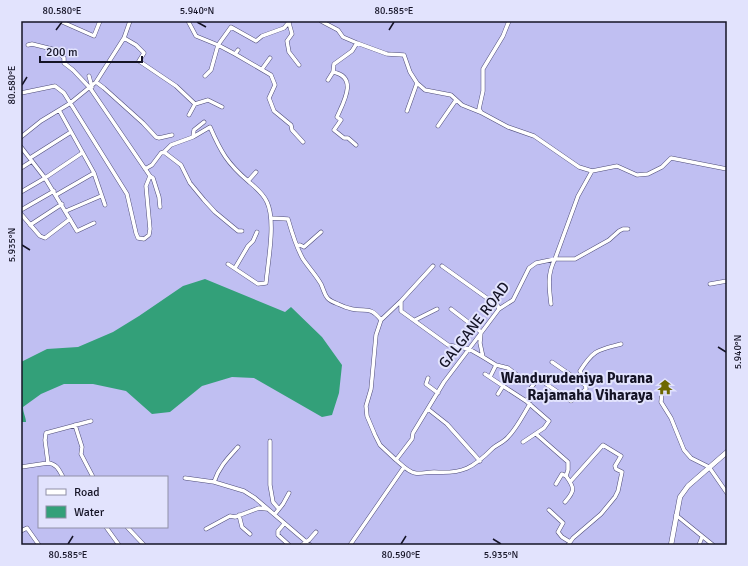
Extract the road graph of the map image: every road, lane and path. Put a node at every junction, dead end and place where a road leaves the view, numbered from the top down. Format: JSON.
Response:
{"nodes":[{"id":1,"x":60,"y":21,"type":"edge"},
{"id":2,"x":100,"y":21,"type":"edge"},
{"id":3,"x":130,"y":21,"type":"edge"},
{"id":4,"x":188,"y":21,"type":"edge"},
{"id":5,"x":321,"y":21,"type":"edge"},
{"id":6,"x":509,"y":21,"type":"edge"},
{"id":7,"x":289,"y":22,"type":"edge"},
{"id":8,"x":124,"y":38,"type":"junction"},
{"id":9,"x":357,"y":43,"type":"junction"},
{"id":10,"x":28,"y":45,"type":"dead end"},
{"id":11,"x":218,"y":45,"type":"junction"},
{"id":12,"x":270,"y":58,"type":"dead end"},
{"id":13,"x":299,"y":65,"type":"dead end"},
{"id":14,"x":262,"y":69,"type":"junction"},
{"id":15,"x":333,"y":72,"type":"junction"},
{"id":16,"x":89,"y":76,"type":"dead end"},
{"id":17,"x":205,"y":76,"type":"dead end"},
{"id":18,"x":328,"y":80,"type":"dead end"},
{"id":19,"x":96,"y":82,"type":"junction"},
{"id":20,"x":417,"y":83,"type":"junction"},
{"id":21,"x":91,"y":87,"type":"junction"},
{"id":22,"x":21,"y":92,"type":"edge"},
{"id":23,"x":456,"y":100,"type":"junction"},
{"id":24,"x":70,"y":104,"type":"junction"},
{"id":25,"x":195,"y":104,"type":"junction"},
{"id":26,"x":222,"y":107,"type":"dead end"},
{"id":27,"x":58,"y":110,"type":"junction"},
{"id":28,"x":407,"y":111,"type":"dead end"},
{"id":29,"x":482,"y":113,"type":"junction"},
{"id":30,"x":189,"y":114,"type":"dead end"},
{"id":31,"x":204,"y":122,"type":"dead end"},
{"id":32,"x":438,"y":126,"type":"dead end"},
{"id":33,"x":71,"y":132,"type":"junction"},
{"id":34,"x":172,"y":135,"type":"dead end"},
{"id":35,"x":21,"y":137,"type":"edge"},
{"id":36,"x":193,"y":137,"type":"junction"},
{"id":37,"x":303,"y":142,"type":"dead end"},
{"id":38,"x":356,"y":145,"type":"dead end"},
{"id":39,"x":21,"y":147,"type":"edge"},
{"id":40,"x":164,"y":152,"type":"junction"},
{"id":41,"x":82,"y":153,"type":"junction"},
{"id":42,"x":31,"y":160,"type":"junction"},
{"id":43,"x":21,"y":168,"type":"edge"},
{"id":44,"x":145,"y":169,"type":"junction"},
{"id":45,"x":727,"y":169,"type":"edge"},
{"id":46,"x":592,"y":171,"type":"junction"},
{"id":47,"x":256,"y":172,"type":"dead end"},
{"id":48,"x":94,"y":173,"type":"junction"},
{"id":49,"x":150,"y":176,"type":"junction"},
{"id":50,"x":45,"y":178,"type":"junction"},
{"id":51,"x":248,"y":181,"type":"junction"},
{"id":52,"x":21,"y":192,"type":"edge"},
{"id":53,"x":55,"y":193,"type":"junction"},
{"id":54,"x":101,"y":196,"type":"junction"},
{"id":55,"x":62,"y":204,"type":"junction"},
{"id":56,"x":105,"y":205,"type":"dead end"},
{"id":57,"x":160,"y":207,"type":"dead end"},
{"id":58,"x":21,"y":210,"type":"edge"},
{"id":59,"x":66,"y":211,"type":"junction"},
{"id":60,"x":21,"y":214,"type":"edge"},
{"id":61,"x":271,"y":218,"type":"junction"},
{"id":62,"x":70,"y":219,"type":"junction"},
{"id":63,"x":94,"y":223,"type":"dead end"},
{"id":64,"x":30,"y":225,"type":"junction"},
{"id":65,"x":628,"y":230,"type":"dead end"},
{"id":66,"x":242,"y":231,"type":"dead end"},
{"id":67,"x":258,"y":232,"type":"dead end"},
{"id":68,"x":321,"y":232,"type":"dead end"},
{"id":69,"x":297,"y":246,"type":"junction"},
{"id":70,"x":555,"y":259,"type":"junction"},
{"id":71,"x":228,"y":264,"type":"dead end"},
{"id":72,"x":433,"y":266,"type":"dead end"},
{"id":73,"x":442,"y":266,"type":"dead end"},
{"id":74,"x":235,"y":268,"type":"junction"},
{"id":75,"x":727,"y":281,"type":"edge"},
{"id":76,"x":710,"y":284,"type":"dead end"},
{"id":77,"x":402,"y":301,"type":"junction"},
{"id":78,"x":551,"y":304,"type":"dead end"},
{"id":79,"x":437,"y":309,"type":"dead end"},
{"id":80,"x":451,"y":309,"type":"dead end"},
{"id":81,"x":499,"y":310,"type":"junction"},
{"id":82,"x":382,"y":320,"type":"junction"},
{"id":83,"x":415,"y":320,"type":"junction"},
{"id":84,"x":481,"y":332,"type":"junction"},
{"id":85,"x":622,"y":344,"type":"dead end"},
{"id":86,"x":469,"y":348,"type":"junction"},
{"id":87,"x":483,"y":358,"type":"junction"},
{"id":88,"x":552,"y":362,"type":"dead end"},
{"id":89,"x":496,"y":365,"type":"junction"},
{"id":90,"x":486,"y":374,"type":"dead end"},
{"id":91,"x":490,"y":377,"type":"junction"},
{"id":92,"x":428,"y":378,"type":"dead end"},
{"id":93,"x":538,"y":379,"type":"junction"},
{"id":94,"x":585,"y":385,"type":"junction"},
{"id":95,"x":503,"y":386,"type":"junction"},
{"id":96,"x":662,"y":392,"type":"dead end"},
{"id":97,"x":438,"y":393,"type":"junction"},
{"id":98,"x":498,"y":394,"type":"dead end"},
{"id":99,"x":526,"y":401,"type":"junction"},
{"id":100,"x":530,"y":404,"type":"junction"},
{"id":101,"x":428,"y":409,"type":"junction"},
{"id":102,"x":91,"y":421,"type":"dead end"},
{"id":103,"x":370,"y":424,"type":"dead end"},
{"id":104,"x":75,"y":425,"type":"junction"},
{"id":105,"x":536,"y":434,"type":"junction"},
{"id":106,"x":270,"y":441,"type":"dead end"},
{"id":107,"x":523,"y":442,"type":"dead end"},
{"id":108,"x":238,"y":447,"type":"dead end"},
{"id":109,"x":727,"y":452,"type":"edge"},
{"id":110,"x":396,"y":460,"type":"junction"},
{"id":111,"x":480,"y":461,"type":"junction"},
{"id":112,"x":48,"y":463,"type":"junction"},
{"id":113,"x":709,"y":466,"type":"junction"},
{"id":114,"x":21,"y":467,"type":"edge"},
{"id":115,"x":404,"y":467,"type":"junction"},
{"id":116,"x":62,"y":476,"type":"edge"},
{"id":117,"x":92,"y":476,"type":"edge"},
{"id":118,"x":566,"y":476,"type":"junction"},
{"id":119,"x":185,"y":478,"type":"dead end"},
{"id":120,"x":214,"y":482,"type":"junction"},
{"id":121,"x":570,"y":482,"type":"junction"},
{"id":122,"x":556,"y":484,"type":"dead end"},
{"id":123,"x":727,"y":492,"type":"edge"},
{"id":124,"x":289,"y":493,"type":"dead end"},
{"id":125,"x":565,"y":502,"type":"dead end"},
{"id":126,"x":279,"y":509,"type":"junction"},
{"id":127,"x":268,"y":510,"type":"junction"},
{"id":128,"x":549,"y":510,"type":"dead end"},
{"id":129,"x":275,"y":514,"type":"junction"},
{"id":130,"x":239,"y":515,"type":"junction"},
{"id":131,"x":676,"y":515,"type":"junction"},
{"id":132,"x":284,"y":524,"type":"junction"},
{"id":133,"x":107,"y":528,"type":"edge"},
{"id":134,"x":129,"y":528,"type":"edge"},
{"id":135,"x":206,"y":529,"type":"dead end"},
{"id":136,"x":21,"y":531,"type":"edge"},
{"id":137,"x":316,"y":532,"type":"dead end"},
{"id":138,"x":250,"y":534,"type":"dead end"},
{"id":139,"x":702,"y":537,"type":"junction"},
{"id":140,"x":306,"y":542,"type":"junction"},
{"id":141,"x":569,"y":544,"type":"edge"},
{"id":142,"x":39,"y":545,"type":"edge"},
{"id":143,"x":119,"y":545,"type":"edge"},
{"id":144,"x":144,"y":545,"type":"edge"},
{"id":145,"x":289,"y":545,"type":"edge"},
{"id":146,"x":302,"y":545,"type":"edge"},
{"id":147,"x":310,"y":545,"type":"edge"},
{"id":148,"x":350,"y":545,"type":"edge"},
{"id":149,"x":671,"y":545,"type":"edge"},
{"id":150,"x":699,"y":545,"type":"edge"},
{"id":151,"x":713,"y":545,"type":"edge"}],
"edges":[{"from":1,"to":2,"type":"street"},
{"from":3,"to":8,"type":"street"},
{"from":4,"to":11,"type":"street"},
{"from":5,"to":9,"type":"street"},
{"from":6,"to":29,"type":"street"},
{"from":7,"to":11,"type":"street"},
{"from":7,"to":13,"type":"street"},
{"from":8,"to":19,"type":"street"},
{"from":8,"to":25,"type":"street"},
{"from":9,"to":15,"type":"street"},
{"from":9,"to":20,"type":"street"},
{"from":10,"to":21,"type":"street"},
{"from":11,"to":14,"type":"street"},
{"from":11,"to":17,"type":"street"},
{"from":12,"to":14,"type":"street"},
{"from":14,"to":37,"type":"street"},
{"from":15,"to":18,"type":"street"},
{"from":15,"to":38,"type":"street"},
{"from":16,"to":21,"type":"street"},
{"from":19,"to":21,"type":"street"},
{"from":19,"to":34,"type":"street"},
{"from":20,"to":23,"type":"street"},
{"from":20,"to":28,"type":"street"},
{"from":21,"to":24,"type":"street"},
{"from":21,"to":44,"type":"street"},
{"from":22,"to":24,"type":"street"},
{"from":23,"to":29,"type":"street"},
{"from":23,"to":32,"type":"street"},
{"from":24,"to":27,"type":"street"},
{"from":24,"to":49,"type":"street"},
{"from":25,"to":26,"type":"street"},
{"from":25,"to":30,"type":"street"},
{"from":27,"to":33,"type":"street"},
{"from":27,"to":35,"type":"street"},
{"from":29,"to":46,"type":"street"},
{"from":31,"to":36,"type":"street"},
{"from":33,"to":41,"type":"street"},
{"from":33,"to":42,"type":"street"},
{"from":36,"to":40,"type":"street"},
{"from":36,"to":51,"type":"street"},
{"from":39,"to":42,"type":"street"},
{"from":40,"to":44,"type":"street"},
{"from":40,"to":66,"type":"street"},
{"from":41,"to":48,"type":"street"},
{"from":41,"to":50,"type":"street"},
{"from":42,"to":43,"type":"street"},
{"from":42,"to":50,"type":"street"},
{"from":44,"to":49,"type":"street"},
{"from":45,"to":46,"type":"street"},
{"from":46,"to":70,"type":"street"},
{"from":47,"to":51,"type":"street"},
{"from":48,"to":53,"type":"street"},
{"from":48,"to":54,"type":"street"},
{"from":49,"to":57,"type":"street"},
{"from":50,"to":52,"type":"street"},
{"from":50,"to":53,"type":"street"},
{"from":51,"to":61,"type":"street"},
{"from":53,"to":55,"type":"street"},
{"from":53,"to":58,"type":"street"},
{"from":54,"to":56,"type":"street"},
{"from":54,"to":59,"type":"street"},
{"from":55,"to":59,"type":"street"},
{"from":55,"to":64,"type":"street"},
{"from":59,"to":62,"type":"street"},
{"from":60,"to":64,"type":"street"},
{"from":61,"to":69,"type":"street"},
{"from":61,"to":74,"type":"street"},
{"from":62,"to":63,"type":"street"},
{"from":62,"to":64,"type":"street"},
{"from":65,"to":70,"type":"street","name":"GALGANE ROAD"},
{"from":67,"to":74,"type":"street"},
{"from":68,"to":69,"type":"street"},
{"from":69,"to":82,"type":"street"},
{"from":70,"to":78,"type":"street"},
{"from":70,"to":81,"type":"street","name":"GALGANE ROAD"},
{"from":71,"to":74,"type":"street"},
{"from":72,"to":77,"type":"street"},
{"from":73,"to":81,"type":"street"},
{"from":75,"to":76,"type":"street"},
{"from":77,"to":82,"type":"street"},
{"from":77,"to":83,"type":"street"},
{"from":79,"to":83,"type":"street"},
{"from":80,"to":84,"type":"street"},
{"from":81,"to":84,"type":"street","name":"GALGANE ROAD"},
{"from":82,"to":110,"type":"street"},
{"from":83,"to":86,"type":"street"},
{"from":84,"to":86,"type":"street","name":"GALGANE ROAD"},
{"from":84,"to":87,"type":"street"},
{"from":85,"to":94,"type":"street"},
{"from":86,"to":87,"type":"street"},
{"from":86,"to":97,"type":"street","name":"GALGANE ROAD"},
{"from":87,"to":89,"type":"street"},
{"from":88,"to":94,"type":"street"},
{"from":89,"to":91,"type":"street"},
{"from":89,"to":93,"type":"street"},
{"from":90,"to":91,"type":"street"},
{"from":91,"to":95,"type":"street"},
{"from":92,"to":97,"type":"street"},
{"from":93,"to":94,"type":"street"},
{"from":93,"to":99,"type":"street"},
{"from":95,"to":98,"type":"street"},
{"from":95,"to":99,"type":"street"},
{"from":96,"to":113,"type":"street"},
{"from":97,"to":101,"type":"street","name":"GALGANE ROAD"},
{"from":99,"to":100,"type":"street"},
{"from":100,"to":105,"type":"street"},
{"from":100,"to":111,"type":"street"},
{"from":101,"to":110,"type":"street","name":"GALGANE ROAD"},
{"from":101,"to":111,"type":"street"},
{"from":102,"to":104,"type":"street"},
{"from":103,"to":110,"type":"street"},
{"from":104,"to":112,"type":"street"},
{"from":104,"to":117,"type":"street"},
{"from":105,"to":107,"type":"street"},
{"from":105,"to":118,"type":"street"},
{"from":106,"to":126,"type":"street"},
{"from":108,"to":120,"type":"street"},
{"from":109,"to":113,"type":"street"},
{"from":110,"to":115,"type":"street"},
{"from":111,"to":115,"type":"street"},
{"from":112,"to":114,"type":"street"},
{"from":112,"to":116,"type":"street"},
{"from":113,"to":123,"type":"street"},
{"from":113,"to":131,"type":"street"},
{"from":115,"to":148,"type":"street"},
{"from":118,"to":121,"type":"street"},
{"from":118,"to":122,"type":"street"},
{"from":119,"to":120,"type":"street"},
{"from":120,"to":127,"type":"street"},
{"from":121,"to":125,"type":"street"},
{"from":121,"to":141,"type":"street"},
{"from":124,"to":126,"type":"street"},
{"from":126,"to":129,"type":"street"},
{"from":127,"to":129,"type":"street"},
{"from":127,"to":130,"type":"street"},
{"from":128,"to":141,"type":"street"},
{"from":129,"to":132,"type":"street"},
{"from":130,"to":135,"type":"street"},
{"from":130,"to":138,"type":"street"},
{"from":131,"to":139,"type":"street"},
{"from":131,"to":149,"type":"street"},
{"from":132,"to":140,"type":"street"},
{"from":132,"to":145,"type":"street"},
{"from":133,"to":143,"type":"street"},
{"from":134,"to":144,"type":"street"},
{"from":136,"to":142,"type":"street"},
{"from":137,"to":140,"type":"street"},
{"from":139,"to":150,"type":"street"},
{"from":139,"to":151,"type":"street"},
{"from":140,"to":146,"type":"street"},
{"from":140,"to":147,"type":"street"}]}
